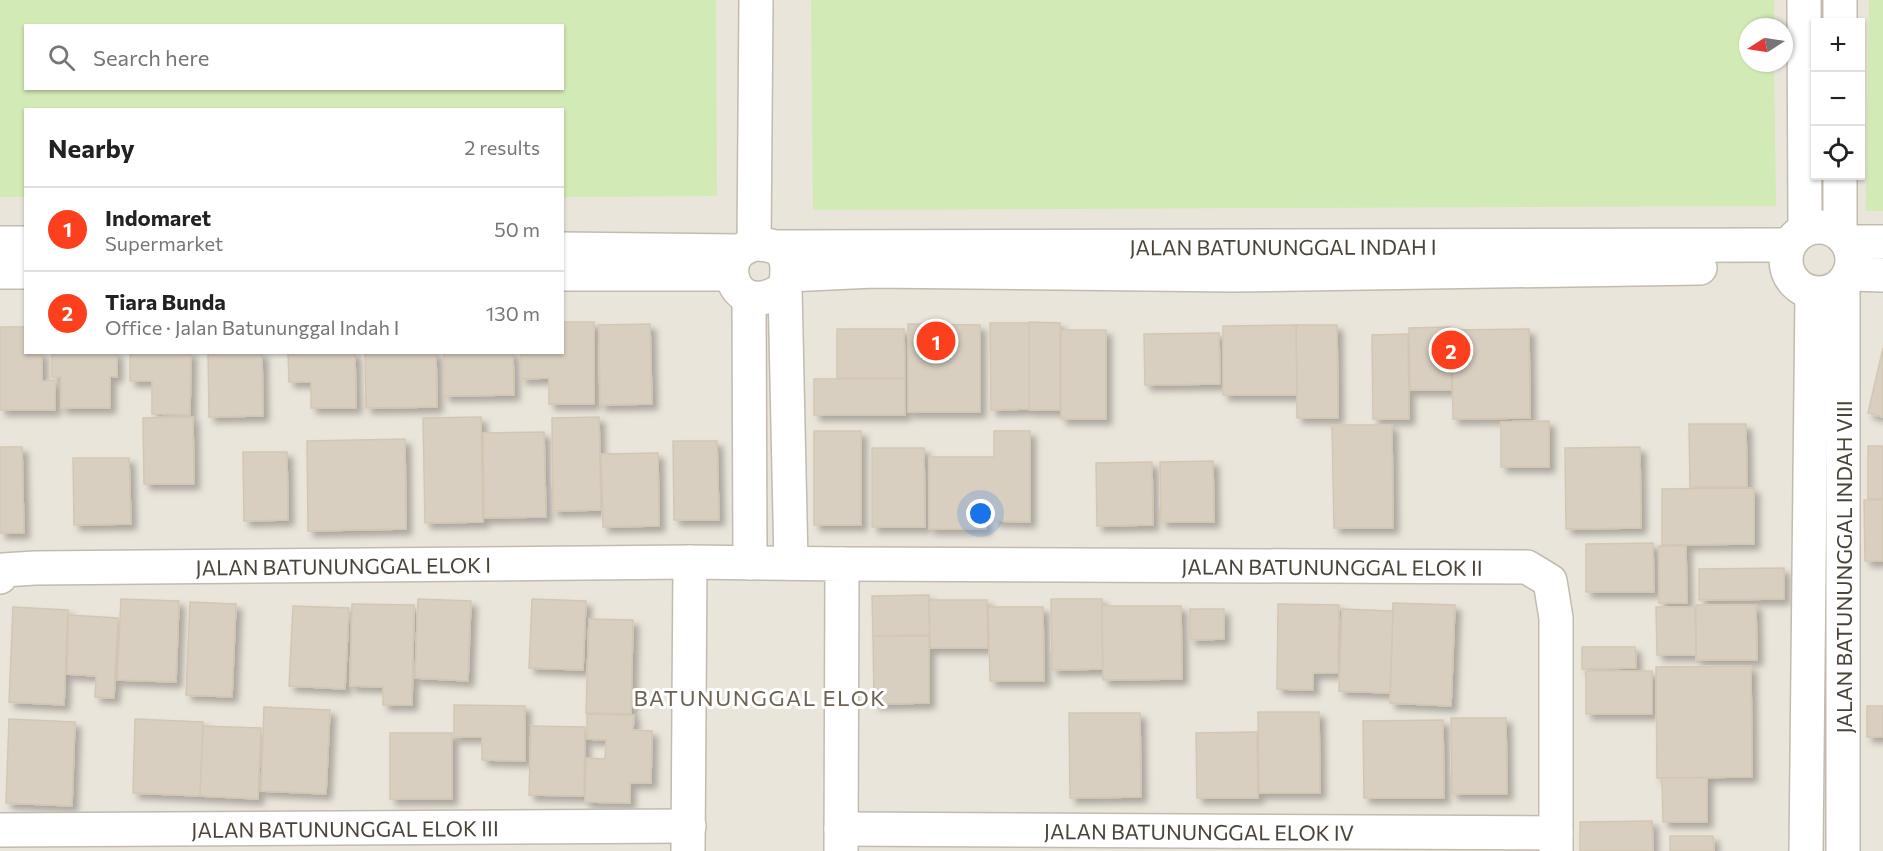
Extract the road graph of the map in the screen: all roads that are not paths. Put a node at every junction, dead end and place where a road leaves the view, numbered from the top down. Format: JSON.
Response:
{"nodes":[{"id":1,"x":756,"y":0,"type":"edge"},
{"id":2,"x":1804,"y":0,"type":"edge"},
{"id":3,"x":1840,"y":0,"type":"edge"},
{"id":4,"x":1840,"y":18,"type":"edge"},
{"id":5,"x":1840,"y":180,"type":"edge"},
{"id":6,"x":0,"y":243,"type":"edge"},
{"id":7,"x":24,"y":243,"type":"edge"},
{"id":8,"x":1883,"y":243,"type":"edge"},
{"id":9,"x":1793,"y":247,"type":"junction"},
{"id":10,"x":564,"y":249,"type":"edge"},
{"id":11,"x":1838,"y":265,"type":"junction"},
{"id":12,"x":760,"y":268,"type":"junction"},
{"id":13,"x":0,"y":272,"type":"edge"},
{"id":14,"x":24,"y":272,"type":"edge"},
{"id":15,"x":564,"y":274,"type":"edge"},
{"id":16,"x":1883,"y":274,"type":"edge"},
{"id":17,"x":690,"y":562,"type":"junction"},
{"id":18,"x":750,"y":563,"type":"junction"},
{"id":19,"x":790,"y":563,"type":"junction"},
{"id":20,"x":842,"y":564,"type":"junction"},
{"id":21,"x":0,"y":577,"type":"edge"},
{"id":22,"x":0,"y":830,"type":"edge"},
{"id":23,"x":689,"y":839,"type":"edge"},
{"id":24,"x":841,"y":840,"type":"edge"},
{"id":25,"x":1556,"y":842,"type":"edge"},
{"id":26,"x":1806,"y":851,"type":"edge"},
{"id":27,"x":1843,"y":851,"type":"edge"}],
"edges":[{"from":1,"to":12,"type":"street"},
{"from":2,"to":9,"type":"street"},
{"from":3,"to":4,"type":"street"},
{"from":5,"to":11,"type":"street","name":"JALAN BATUNUNGGAL INDAH VIII"},
{"from":6,"to":7,"type":"street"},
{"from":8,"to":11,"type":"street"},
{"from":9,"to":11,"type":"street","name":"JALAN BATUNUNGGAL INDAH I"},
{"from":9,"to":11,"type":"street"},
{"from":9,"to":12,"type":"street","name":"JALAN BATUNUNGGAL INDAH I"},
{"from":10,"to":12,"type":"street","name":"JALAN BATUNUNGGAL INDAH I"},
{"from":11,"to":16,"type":"street"},
{"from":11,"to":26,"type":"street","name":"JALAN BATUNUNGGAL INDAH VIII"},
{"from":11,"to":27,"type":"street","name":"JALAN BATUNUNGGAL INDAH VIII"},
{"from":12,"to":15,"type":"street","name":"JALAN BATUNUNGGAL INDAH I"},
{"from":12,"to":18,"type":"street"},
{"from":12,"to":19,"type":"street"},
{"from":13,"to":14,"type":"street"},
{"from":17,"to":18,"type":"street","name":"JALAN BATUNUNGGAL ELOK II"},
{"from":17,"to":21,"type":"street","name":"JALAN BATUNUNGGAL ELOK I"},
{"from":17,"to":23,"type":"street"},
{"from":18,"to":19,"type":"street","name":"JALAN BATUNUNGGAL ELOK II"},
{"from":19,"to":20,"type":"street","name":"JALAN BATUNUNGGAL ELOK II"},
{"from":20,"to":24,"type":"street"},
{"from":20,"to":25,"type":"street","name":"JALAN BATUNUNGGAL ELOK II"},
{"from":22,"to":23,"type":"street","name":"JALAN BATUNUNGGAL ELOK III"},
{"from":24,"to":25,"type":"street","name":"JALAN BATUNUNGGAL ELOK IV"}]}
